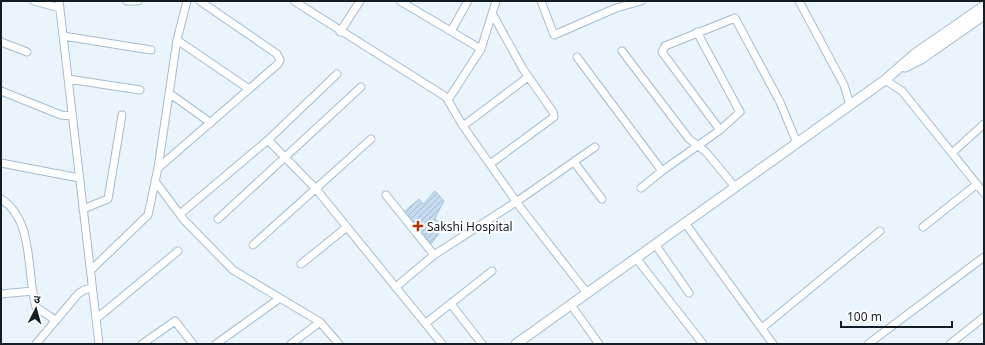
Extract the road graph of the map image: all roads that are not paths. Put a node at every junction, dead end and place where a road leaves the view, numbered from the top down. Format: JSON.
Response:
{"nodes":[{"id":1,"x":34,"y":1,"type":"edge"},
{"id":2,"x":127,"y":1,"type":"edge"},
{"id":3,"x":138,"y":1,"type":"edge"},
{"id":4,"x":187,"y":1,"type":"edge"},
{"id":5,"x":200,"y":1,"type":"edge"},
{"id":6,"x":360,"y":1,"type":"edge"},
{"id":7,"x":400,"y":1,"type":"edge"},
{"id":8,"x":468,"y":1,"type":"edge"},
{"id":9,"x":496,"y":1,"type":"edge"},
{"id":10,"x":541,"y":1,"type":"edge"},
{"id":11,"x":641,"y":1,"type":"edge"},
{"id":12,"x":799,"y":1,"type":"edge"},
{"id":13,"x":298,"y":2,"type":"edge"},
{"id":14,"x":413,"y":4,"type":"edge"},
{"id":15,"x":615,"y":4,"type":"edge"},
{"id":16,"x":60,"y":5,"type":"edge"},
{"id":17,"x":984,"y":6,"type":"edge"},
{"id":18,"x":493,"y":15,"type":"junction"},
{"id":19,"x":984,"y":15,"type":"edge"},
{"id":20,"x":451,"y":31,"type":"junction"},
{"id":21,"x":340,"y":32,"type":"junction"},
{"id":22,"x":697,"y":32,"type":"junction"},
{"id":23,"x":63,"y":36,"type":"junction"},
{"id":24,"x":177,"y":40,"type":"junction"},
{"id":25,"x":1,"y":42,"type":"edge"},
{"id":26,"x":481,"y":49,"type":"junction"},
{"id":27,"x":151,"y":50,"type":"dead end"},
{"id":28,"x":622,"y":51,"type":"dead end"},
{"id":29,"x":27,"y":52,"type":"dead end"},
{"id":30,"x":577,"y":57,"type":"dead end"},
{"id":31,"x":898,"y":70,"type":"junction"},
{"id":32,"x":337,"y":74,"type":"dead end"},
{"id":33,"x":528,"y":77,"type":"junction"},
{"id":34,"x":68,"y":79,"type":"junction"},
{"id":35,"x":885,"y":80,"type":"junction"},
{"id":36,"x":361,"y":87,"type":"dead end"},
{"id":37,"x":249,"y":89,"type":"junction"},
{"id":38,"x":140,"y":90,"type":"dead end"},
{"id":39,"x":1,"y":91,"type":"edge"},
{"id":40,"x":169,"y":93,"type":"junction"},
{"id":41,"x":448,"y":100,"type":"junction"},
{"id":42,"x":850,"y":105,"type":"junction"},
{"id":43,"x":122,"y":115,"type":"dead end"},
{"id":44,"x":68,"y":116,"type":"junction"},
{"id":45,"x":211,"y":123,"type":"junction"},
{"id":46,"x":984,"y":124,"type":"edge"},
{"id":47,"x":463,"y":126,"type":"junction"},
{"id":48,"x":720,"y":130,"type":"junction"},
{"id":49,"x":371,"y":139,"type":"dead end"},
{"id":50,"x":268,"y":140,"type":"junction"},
{"id":51,"x":797,"y":143,"type":"junction"},
{"id":52,"x":699,"y":146,"type":"junction"},
{"id":53,"x":595,"y":147,"type":"dead end"},
{"id":54,"x":952,"y":153,"type":"junction"},
{"id":55,"x":286,"y":157,"type":"junction"},
{"id":56,"x":574,"y":162,"type":"junction"},
{"id":57,"x":1,"y":163,"type":"edge"},
{"id":58,"x":490,"y":164,"type":"junction"},
{"id":59,"x":158,"y":168,"type":"junction"},
{"id":60,"x":662,"y":171,"type":"junction"},
{"id":61,"x":76,"y":177,"type":"junction"},
{"id":62,"x":156,"y":181,"type":"junction"},
{"id":63,"x":977,"y":184,"type":"junction"},
{"id":64,"x":734,"y":187,"type":"junction"},
{"id":65,"x":641,"y":188,"type":"dead end"},
{"id":66,"x":316,"y":189,"type":"junction"},
{"id":67,"x":984,"y":193,"type":"edge"},
{"id":68,"x":386,"y":195,"type":"dead end"},
{"id":69,"x":602,"y":199,"type":"dead end"},
{"id":70,"x":1,"y":200,"type":"edge"},
{"id":71,"x":516,"y":202,"type":"junction"},
{"id":72,"x":83,"y":209,"type":"junction"},
{"id":73,"x":180,"y":214,"type":"junction"},
{"id":74,"x":218,"y":219,"type":"dead end"},
{"id":75,"x":685,"y":223,"type":"junction"},
{"id":76,"x":347,"y":227,"type":"junction"},
{"id":77,"x":923,"y":227,"type":"dead end"},
{"id":78,"x":880,"y":232,"type":"dead end"},
{"id":79,"x":655,"y":244,"type":"junction"},
{"id":80,"x":253,"y":245,"type":"dead end"},
{"id":81,"x":178,"y":251,"type":"dead end"},
{"id":82,"x":434,"y":255,"type":"junction"},
{"id":83,"x":984,"y":256,"type":"edge"},
{"id":84,"x":636,"y":258,"type":"junction"},
{"id":85,"x":301,"y":264,"type":"dead end"},
{"id":86,"x":91,"y":270,"type":"junction"},
{"id":87,"x":492,"y":271,"type":"dead end"},
{"id":88,"x":397,"y":286,"type":"junction"},
{"id":89,"x":88,"y":289,"type":"junction"},
{"id":90,"x":33,"y":291,"type":"junction"},
{"id":91,"x":587,"y":293,"type":"junction"},
{"id":92,"x":689,"y":293,"type":"dead end"},
{"id":93,"x":1,"y":294,"type":"edge"},
{"id":94,"x":280,"y":298,"type":"junction"},
{"id":95,"x":451,"y":304,"type":"junction"},
{"id":96,"x":571,"y":305,"type":"junction"},
{"id":97,"x":984,"y":318,"type":"edge"},
{"id":98,"x":96,"y":319,"type":"junction"},
{"id":99,"x":55,"y":320,"type":"junction"},
{"id":100,"x":320,"y":322,"type":"junction"},
{"id":101,"x":426,"y":323,"type":"junction"},
{"id":102,"x":762,"y":328,"type":"junction"},
{"id":103,"x":36,"y":344,"type":"edge"},
{"id":104,"x":99,"y":344,"type":"edge"},
{"id":105,"x":142,"y":344,"type":"edge"},
{"id":106,"x":193,"y":344,"type":"edge"},
{"id":107,"x":216,"y":344,"type":"edge"},
{"id":108,"x":291,"y":344,"type":"edge"},
{"id":109,"x":339,"y":344,"type":"edge"},
{"id":110,"x":442,"y":344,"type":"edge"},
{"id":111,"x":482,"y":344,"type":"edge"},
{"id":112,"x":516,"y":344,"type":"edge"},
{"id":113,"x":598,"y":344,"type":"edge"},
{"id":114,"x":703,"y":344,"type":"edge"},
{"id":115,"x":773,"y":344,"type":"edge"},
{"id":116,"x":868,"y":344,"type":"edge"},
{"id":117,"x":950,"y":344,"type":"edge"}],
"edges":[{"from":1,"to":16,"type":"street"},
{"from":2,"to":3,"type":"street"},
{"from":4,"to":24,"type":"street"},
{"from":5,"to":37,"type":"street"},
{"from":6,"to":21,"type":"street"},
{"from":7,"to":14,"type":"street"},
{"from":8,"to":20,"type":"street"},
{"from":9,"to":18,"type":"street"},
{"from":10,"to":15,"type":"street"},
{"from":11,"to":15,"type":"street"},
{"from":12,"to":42,"type":"street"},
{"from":13,"to":21,"type":"street"},
{"from":14,"to":20,"type":"street"},
{"from":16,"to":23,"type":"street"},
{"from":17,"to":31,"type":"main road"},
{"from":18,"to":26,"type":"street"},
{"from":18,"to":33,"type":"street"},
{"from":19,"to":31,"type":"main road"},
{"from":20,"to":26,"type":"street"},
{"from":21,"to":41,"type":"street"},
{"from":22,"to":48,"type":"street"},
{"from":22,"to":48,"type":"street"},
{"from":22,"to":51,"type":"street"},
{"from":23,"to":27,"type":"street"},
{"from":23,"to":34,"type":"street"},
{"from":24,"to":37,"type":"street"},
{"from":24,"to":40,"type":"street"},
{"from":25,"to":29,"type":"street"},
{"from":26,"to":41,"type":"street"},
{"from":28,"to":52,"type":"street"},
{"from":30,"to":60,"type":"street"},
{"from":31,"to":35,"type":"main road"},
{"from":32,"to":50,"type":"street"},
{"from":33,"to":47,"type":"street"},
{"from":33,"to":58,"type":"street"},
{"from":34,"to":38,"type":"street"},
{"from":34,"to":44,"type":"street"},
{"from":35,"to":42,"type":"main road"},
{"from":35,"to":54,"type":"street"},
{"from":36,"to":55,"type":"street"},
{"from":37,"to":45,"type":"street"},
{"from":39,"to":44,"type":"street"},
{"from":40,"to":45,"type":"street"},
{"from":40,"to":59,"type":"street"},
{"from":41,"to":47,"type":"street"},
{"from":42,"to":51,"type":"main road"},
{"from":43,"to":72,"type":"street"},
{"from":44,"to":61,"type":"street"},
{"from":45,"to":59,"type":"street"},
{"from":46,"to":54,"type":"street"},
{"from":47,"to":58,"type":"street"},
{"from":48,"to":52,"type":"street"},
{"from":49,"to":66,"type":"street"},
{"from":50,"to":55,"type":"street"},
{"from":50,"to":73,"type":"street"},
{"from":51,"to":64,"type":"main road"},
{"from":52,"to":60,"type":"street"},
{"from":52,"to":64,"type":"street"},
{"from":53,"to":56,"type":"street"},
{"from":54,"to":63,"type":"street"},
{"from":55,"to":66,"type":"street"},
{"from":55,"to":74,"type":"street"},
{"from":56,"to":69,"type":"street"},
{"from":56,"to":71,"type":"street"},
{"from":57,"to":61,"type":"street"},
{"from":58,"to":71,"type":"street"},
{"from":59,"to":62,"type":"street"},
{"from":60,"to":65,"type":"street"},
{"from":61,"to":72,"type":"street"},
{"from":62,"to":73,"type":"street"},
{"from":62,"to":86,"type":"street"},
{"from":63,"to":67,"type":"street"},
{"from":63,"to":77,"type":"street"},
{"from":64,"to":75,"type":"main road"},
{"from":66,"to":76,"type":"street"},
{"from":66,"to":80,"type":"street"},
{"from":68,"to":82,"type":"street"},
{"from":70,"to":90,"type":"street"},
{"from":71,"to":82,"type":"street"},
{"from":71,"to":91,"type":"street"},
{"from":72,"to":86,"type":"street"},
{"from":73,"to":94,"type":"street"},
{"from":75,"to":79,"type":"main road"},
{"from":75,"to":102,"type":"street"},
{"from":76,"to":85,"type":"street"},
{"from":76,"to":88,"type":"street"},
{"from":78,"to":102,"type":"street"},
{"from":79,"to":84,"type":"main road"},
{"from":79,"to":92,"type":"street"},
{"from":81,"to":98,"type":"street"},
{"from":82,"to":88,"type":"street"},
{"from":83,"to":116,"type":"street"},
{"from":84,"to":91,"type":"main road"},
{"from":84,"to":114,"type":"street"},
{"from":86,"to":89,"type":"street"},
{"from":87,"to":95,"type":"street"},
{"from":88,"to":101,"type":"street"},
{"from":89,"to":98,"type":"street"},
{"from":89,"to":99,"type":"street"},
{"from":90,"to":93,"type":"street"},
{"from":90,"to":99,"type":"street"},
{"from":91,"to":96,"type":"main road"},
{"from":94,"to":100,"type":"street"},
{"from":94,"to":107,"type":"street"},
{"from":95,"to":101,"type":"street"},
{"from":95,"to":111,"type":"street"},
{"from":96,"to":112,"type":"main road"},
{"from":96,"to":113,"type":"street"},
{"from":97,"to":117,"type":"street"},
{"from":98,"to":104,"type":"street"},
{"from":99,"to":103,"type":"street"},
{"from":100,"to":108,"type":"street"},
{"from":100,"to":109,"type":"street"},
{"from":101,"to":110,"type":"street"},
{"from":102,"to":115,"type":"street"},
{"from":105,"to":106,"type":"street"}]}
